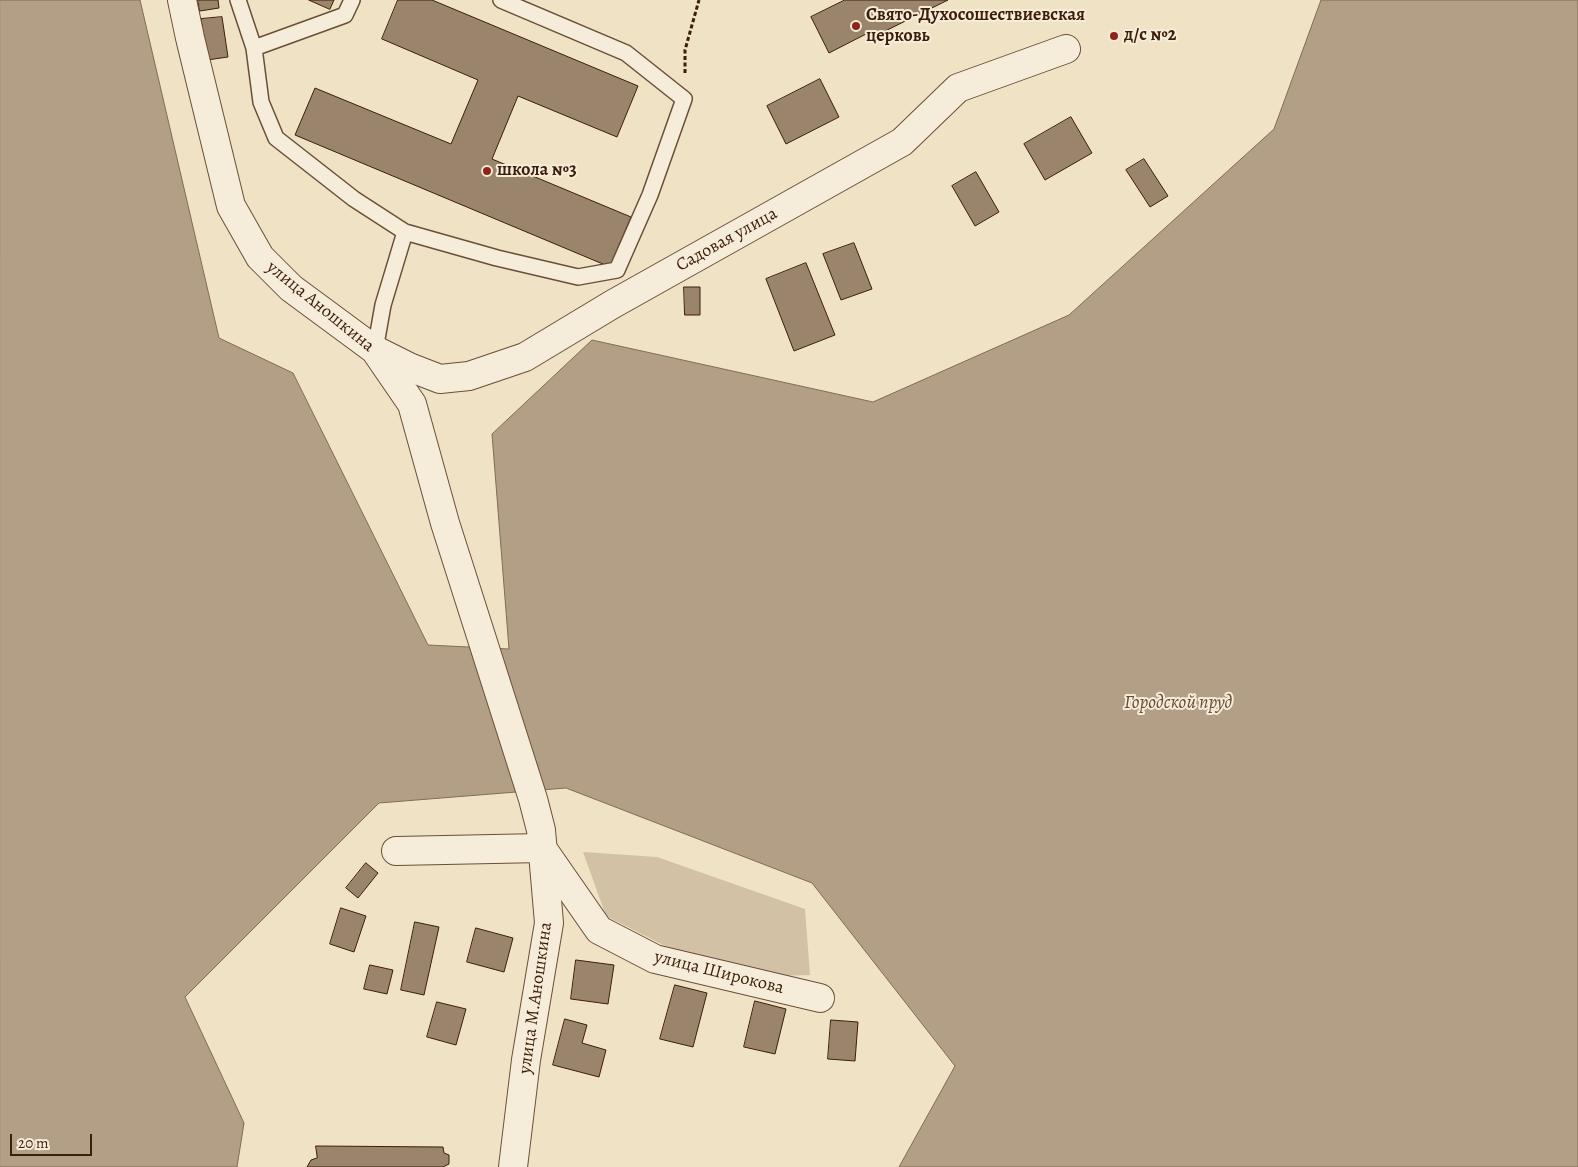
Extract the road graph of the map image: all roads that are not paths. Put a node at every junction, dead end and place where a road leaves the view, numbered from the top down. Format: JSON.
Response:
{"nodes":[{"id":1,"x":182,"y":0,"type":"edge"},
{"id":2,"x":238,"y":0,"type":"edge"},
{"id":3,"x":352,"y":0,"type":"edge"},
{"id":4,"x":501,"y":0,"type":"edge"},
{"id":5,"x":254,"y":48,"type":"junction"},
{"id":6,"x":1066,"y":49,"type":"dead end"},
{"id":7,"x":405,"y":232,"type":"junction"},
{"id":8,"x":375,"y":350,"type":"junction"},
{"id":9,"x":533,"y":799,"type":"joint"},
{"id":10,"x":542,"y":848,"type":"junction"},
{"id":11,"x":396,"y":851,"type":"dead end"},
{"id":12,"x":820,"y":998,"type":"dead end"},
{"id":13,"x":513,"y":1167,"type":"edge"}],
"edges":[{"from":1,"to":8,"type":"street","name":"улица Аношкина"},
{"from":2,"to":5,"type":"lane"},
{"from":3,"to":5,"type":"lane"},
{"from":4,"to":7,"type":"lane"},
{"from":5,"to":7,"type":"lane"},
{"from":6,"to":8,"type":"street","name":"Садовая улица"},
{"from":7,"to":8,"type":"lane"},
{"from":8,"to":9,"type":"street","name":"улица Аношкина"},
{"from":9,"to":10,"type":"street","name":"улица М.Аношкина"},
{"from":10,"to":11,"type":"street"},
{"from":10,"to":12,"type":"street","name":"улица Широкова"},
{"from":10,"to":13,"type":"street","name":"улица М.Аношкина"}]}
